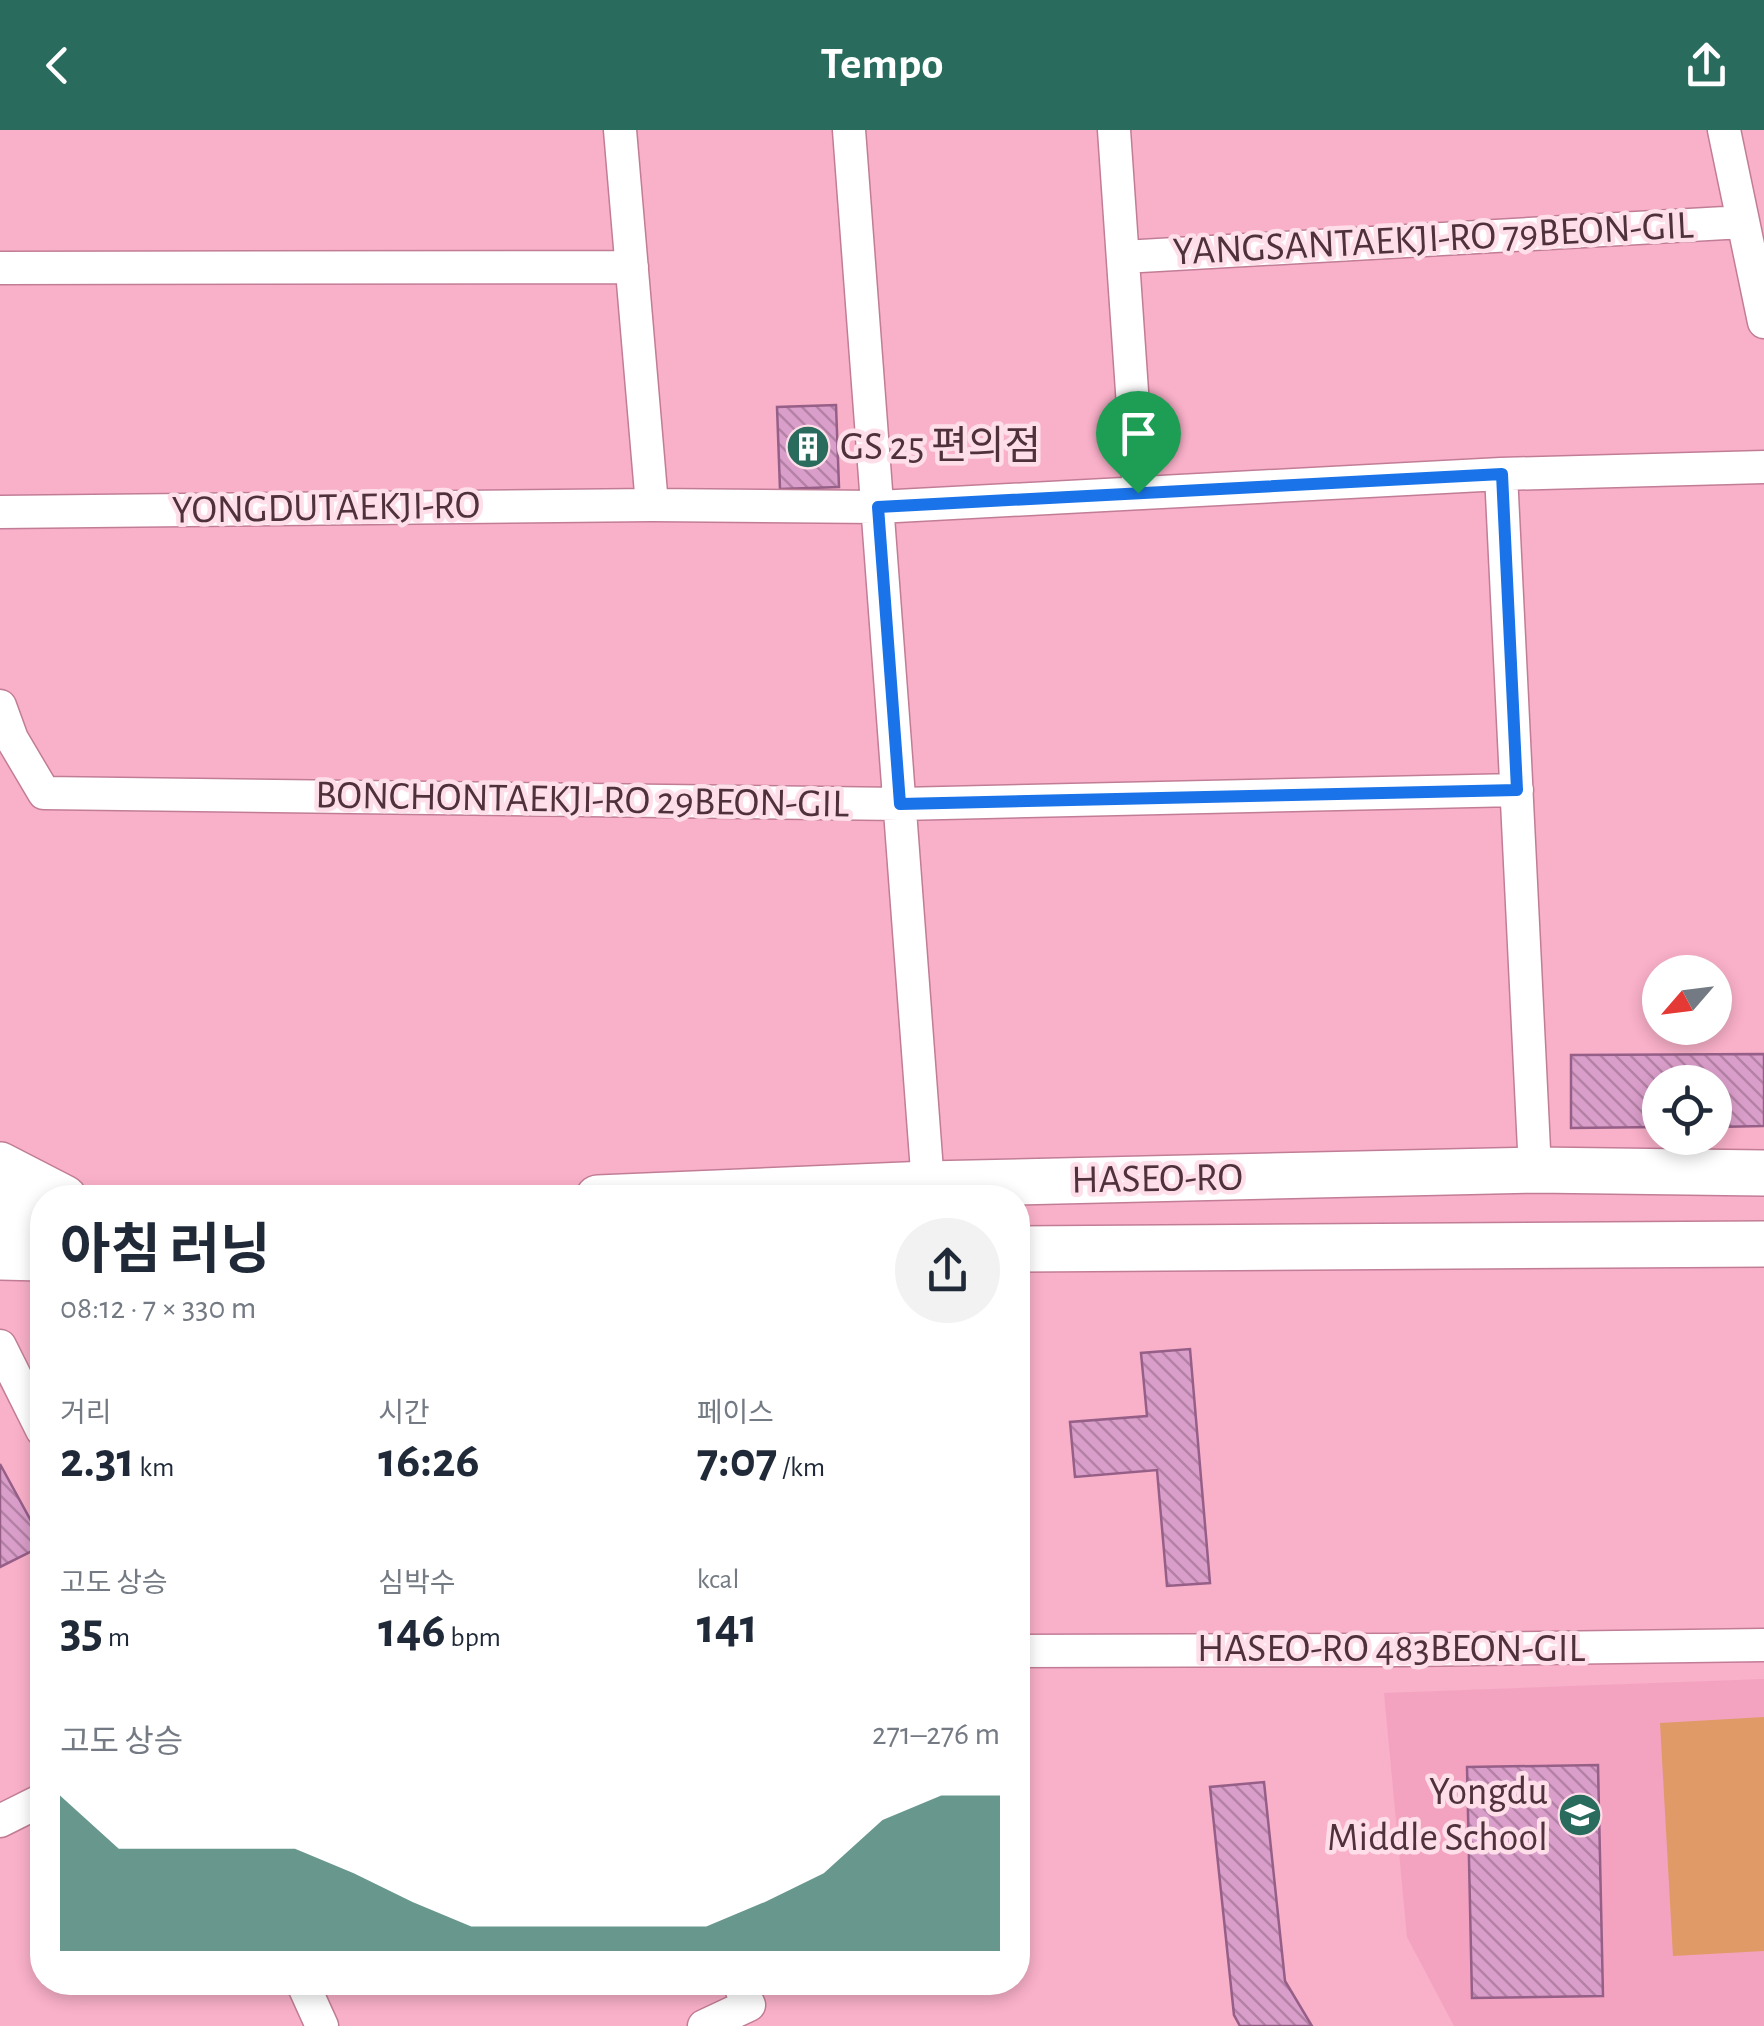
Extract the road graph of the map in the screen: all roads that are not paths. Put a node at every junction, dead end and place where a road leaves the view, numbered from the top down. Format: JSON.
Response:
{"nodes":[{"id":1,"x":849,"y":130,"type":"edge"},
{"id":2,"x":1724,"y":130,"type":"edge"},
{"id":3,"x":621,"y":133,"type":"edge"},
{"id":4,"x":1114,"y":143,"type":"edge"},
{"id":5,"x":1743,"y":222,"type":"junction"},
{"id":6,"x":1122,"y":257,"type":"junction"},
{"id":7,"x":632,"y":267,"type":"junction"},
{"id":8,"x":0,"y":268,"type":"edge"},
{"id":9,"x":1764,"y":322,"type":"edge"},
{"id":10,"x":1764,"y":468,"type":"edge"},
{"id":11,"x":1502,"y":474,"type":"junction"},
{"id":12,"x":1138,"y":493,"type":"junction"},
{"id":13,"x":652,"y":505,"type":"junction"},
{"id":14,"x":878,"y":507,"type":"junction"},
{"id":15,"x":0,"y":512,"type":"edge"},
{"id":16,"x":0,"y":706,"type":"edge"},
{"id":17,"x":1517,"y":790,"type":"junction"},
{"id":18,"x":900,"y":804,"type":"junction"},
{"id":19,"x":0,"y":1165,"type":"edge"},
{"id":20,"x":1536,"y":1170,"type":"junction"},
{"id":21,"x":1764,"y":1173,"type":"edge"},
{"id":22,"x":39,"y":1185,"type":"edge"},
{"id":23,"x":929,"y":1185,"type":"edge"},
{"id":24,"x":1030,"y":1188,"type":"edge"},
{"id":25,"x":0,"y":1212,"type":"edge"},
{"id":26,"x":30,"y":1214,"type":"edge"},
{"id":27,"x":1764,"y":1244,"type":"edge"},
{"id":28,"x":1030,"y":1249,"type":"edge"},
{"id":29,"x":0,"y":1258,"type":"edge"},
{"id":30,"x":30,"y":1258,"type":"edge"},
{"id":31,"x":0,"y":1346,"type":"edge"},
{"id":32,"x":30,"y":1406,"type":"edge"},
{"id":33,"x":1764,"y":1645,"type":"edge"},
{"id":34,"x":1030,"y":1651,"type":"edge"},
{"id":35,"x":30,"y":1806,"type":"edge"},
{"id":36,"x":0,"y":1820,"type":"edge"},
{"id":37,"x":308,"y":1995,"type":"edge"},
{"id":38,"x":744,"y":1995,"type":"edge"},
{"id":39,"x":322,"y":2026,"type":"edge"},
{"id":40,"x":704,"y":2026,"type":"edge"}],
"edges":[{"from":1,"to":14,"type":"street"},
{"from":2,"to":5,"type":"street","name":"YANGSANTAEKJI-RO 79BEON-GIL"},
{"from":3,"to":7,"type":"street"},
{"from":4,"to":6,"type":"street"},
{"from":5,"to":6,"type":"street","name":"YANGSANTAEKJI-RO 79BEON-GIL"},
{"from":5,"to":9,"type":"street","name":"YANGSANTAEKJI-RO 79BEON-GIL"},
{"from":6,"to":12,"type":"street"},
{"from":7,"to":8,"type":"street"},
{"from":7,"to":13,"type":"street"},
{"from":10,"to":11,"type":"street","name":"YONGDUTAEKJI-RO"},
{"from":11,"to":12,"type":"street","name":"YONGDUTAEKJI-RO"},
{"from":11,"to":17,"type":"street"},
{"from":12,"to":14,"type":"street","name":"YONGDUTAEKJI-RO"},
{"from":13,"to":14,"type":"street","name":"YONGDUTAEKJI-RO"},
{"from":13,"to":15,"type":"street","name":"YONGDUTAEKJI-RO"},
{"from":14,"to":18,"type":"street"},
{"from":16,"to":18,"type":"street","name":"BONCHONTAEKJI-RO 29BEON-GIL"},
{"from":17,"to":18,"type":"street","name":"BONCHONTAEKJI-RO 29BEON-GIL"},
{"from":17,"to":20,"type":"street"},
{"from":18,"to":23,"type":"street"},
{"from":19,"to":22,"type":"main road"},
{"from":20,"to":21,"type":"main road","name":"HASEO-RO"},
{"from":20,"to":24,"type":"main road","name":"HASEO-RO"},
{"from":25,"to":26,"type":"main road"},
{"from":27,"to":28,"type":"main road","name":"HASEO-RO"},
{"from":29,"to":30,"type":"main road"},
{"from":31,"to":32,"type":"street"},
{"from":33,"to":34,"type":"street","name":"HASEO-RO 483BEON-GIL"},
{"from":35,"to":36,"type":"street"},
{"from":37,"to":39,"type":"street"},
{"from":38,"to":40,"type":"street"}]}
